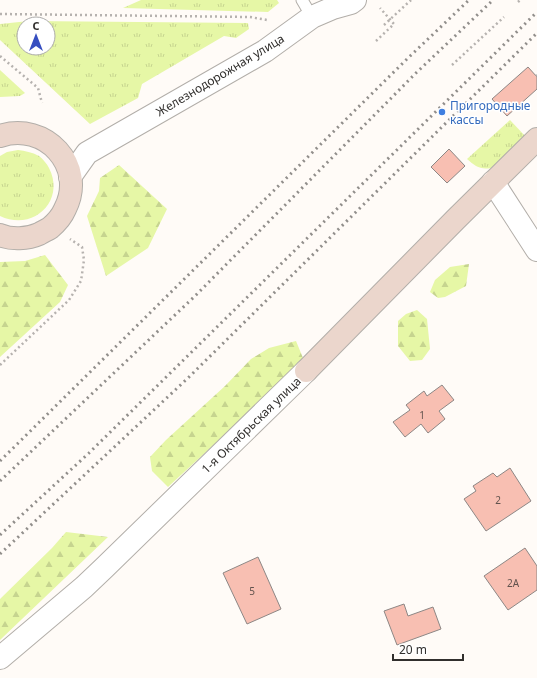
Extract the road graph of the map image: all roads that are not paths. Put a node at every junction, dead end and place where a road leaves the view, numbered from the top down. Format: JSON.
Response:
{"nodes":[{"id":1,"x":355,"y":0,"type":"edge"},
{"id":2,"x":307,"y":8,"type":"edge"},
{"id":3,"x":1,"y":135,"type":"edge"},
{"id":4,"x":537,"y":139,"type":"edge"},
{"id":5,"x":58,"y":151,"type":"junction"},
{"id":6,"x":87,"y":154,"type":"junction"},
{"id":7,"x":70,"y":177,"type":"junction"},
{"id":8,"x":493,"y":182,"type":"junction"},
{"id":9,"x":0,"y":235,"type":"edge"},
{"id":10,"x":537,"y":250,"type":"edge"},
{"id":11,"x":0,"y":658,"type":"edge"}],
"edges":[{"from":1,"to":2,"type":"street","name":"Железнодорожная улица"},
{"from":2,"to":6,"type":"street","name":"Железнодорожная улица"},
{"from":3,"to":5,"type":"street"},
{"from":4,"to":8,"type":"street","name":"1-я Октябрьская улица"},
{"from":5,"to":6,"type":"street"},
{"from":5,"to":7,"type":"street"},
{"from":6,"to":7,"type":"street","name":"Железнодорожная улица"},
{"from":7,"to":9,"type":"street"},
{"from":8,"to":10,"type":"street"},
{"from":8,"to":11,"type":"street","name":"1-я Октябрьская улица"}]}
